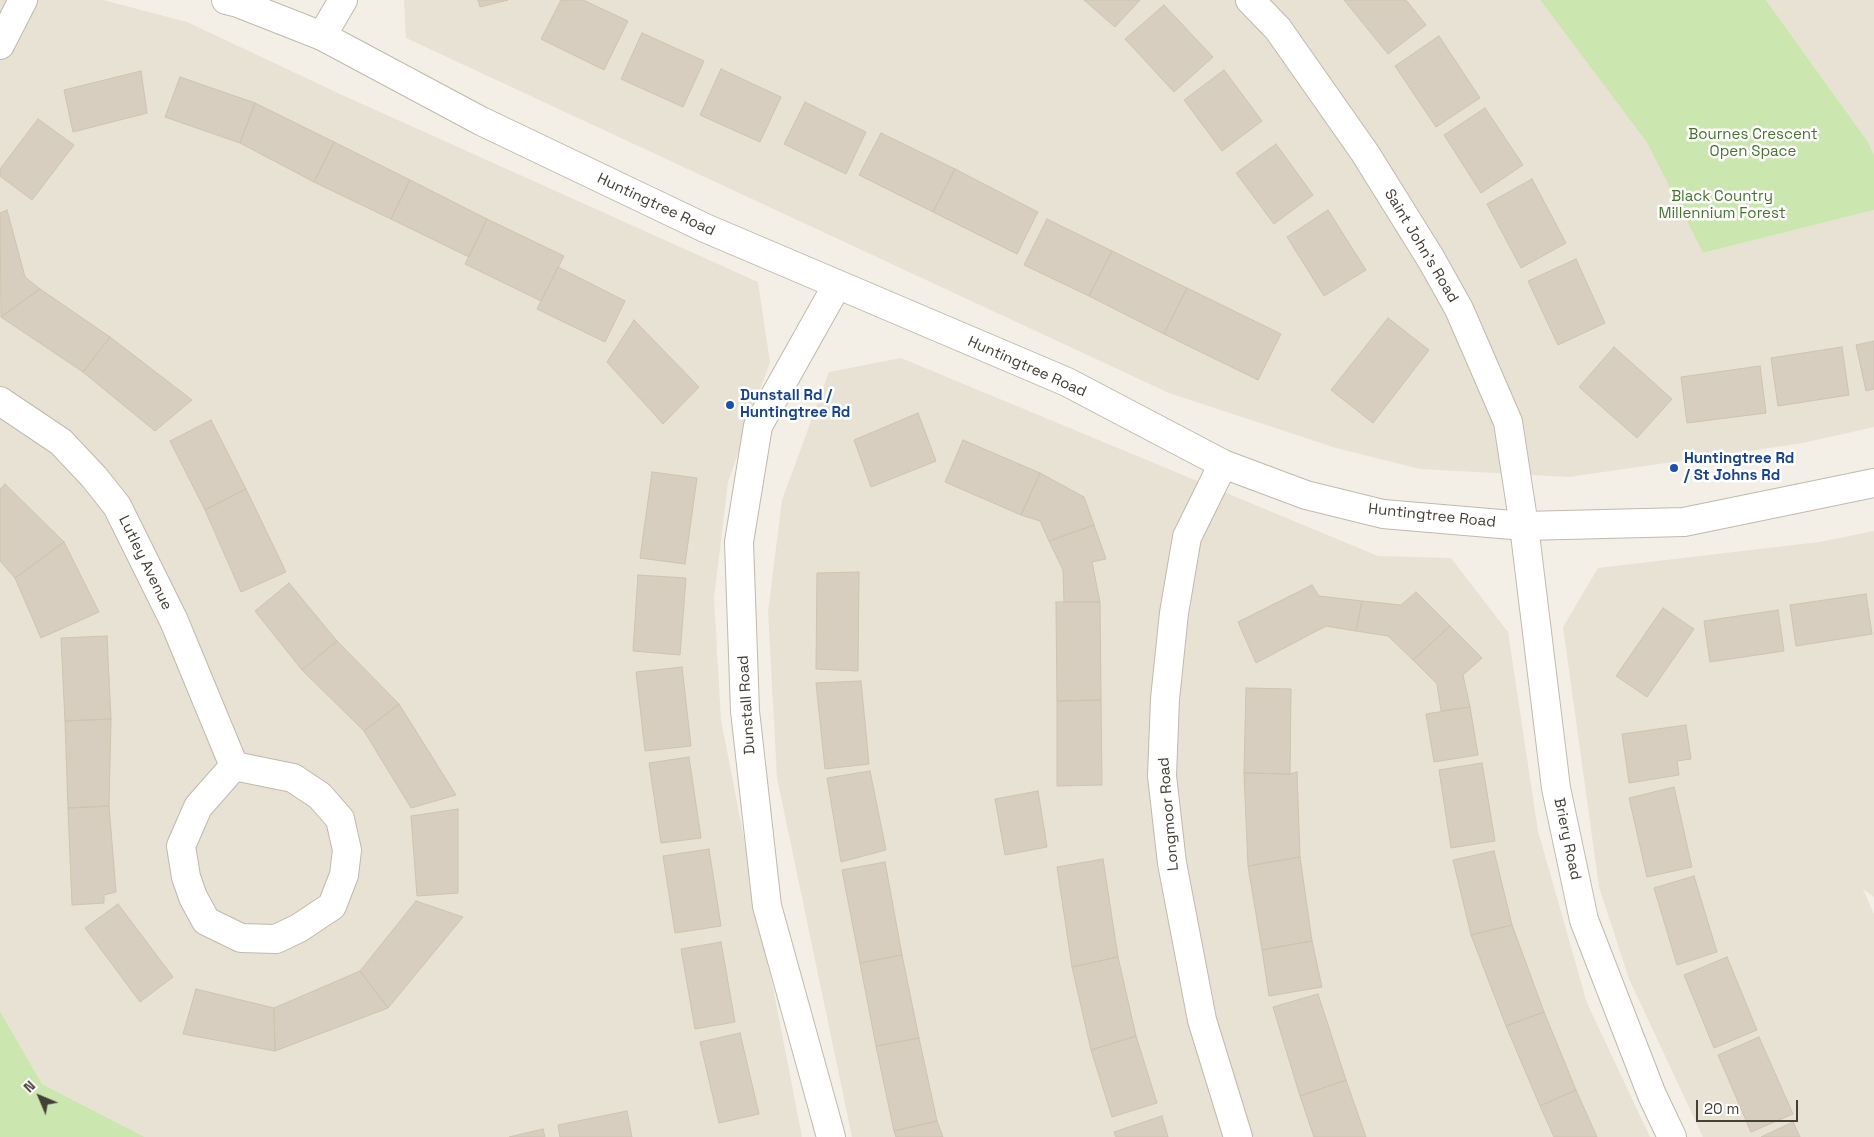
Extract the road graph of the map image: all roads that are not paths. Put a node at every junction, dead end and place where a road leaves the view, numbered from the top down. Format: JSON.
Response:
{"nodes":[{"id":1,"x":22,"y":0,"type":"edge"},
{"id":2,"x":226,"y":0,"type":"edge"},
{"id":3,"x":342,"y":0,"type":"edge"},
{"id":4,"x":1250,"y":0,"type":"edge"},
{"id":5,"x":322,"y":36,"type":"junction"},
{"id":6,"x":0,"y":45,"type":"edge"},
{"id":7,"x":837,"y":285,"type":"junction"},
{"id":8,"x":0,"y":401,"type":"edge"},
{"id":9,"x":1223,"y":464,"type":"junction"},
{"id":10,"x":1874,"y":482,"type":"edge"},
{"id":11,"x":1524,"y":526,"type":"junction"},
{"id":12,"x":234,"y":766,"type":"junction"},
{"id":13,"x":831,"y":1137,"type":"edge"},
{"id":14,"x":1238,"y":1137,"type":"edge"},
{"id":15,"x":1672,"y":1137,"type":"edge"}],
"edges":[{"from":1,"to":6,"type":"street"},
{"from":2,"to":5,"type":"street","name":"Huntingtree Road"},
{"from":3,"to":5,"type":"street"},
{"from":4,"to":11,"type":"street","name":"Saint John's Road"},
{"from":5,"to":7,"type":"street","name":"Huntingtree Road"},
{"from":7,"to":9,"type":"street","name":"Huntingtree Road"},
{"from":7,"to":13,"type":"street","name":"Dunstall Road"},
{"from":8,"to":12,"type":"street","name":"Lutley Avenue"},
{"from":9,"to":11,"type":"street","name":"Huntingtree Road"},
{"from":9,"to":14,"type":"street","name":"Longmoor Road"},
{"from":10,"to":11,"type":"street","name":"Huntingtree Road"},
{"from":11,"to":15,"type":"street","name":"Briery Road"},
{"from":12,"to":12,"type":"street"}]}
